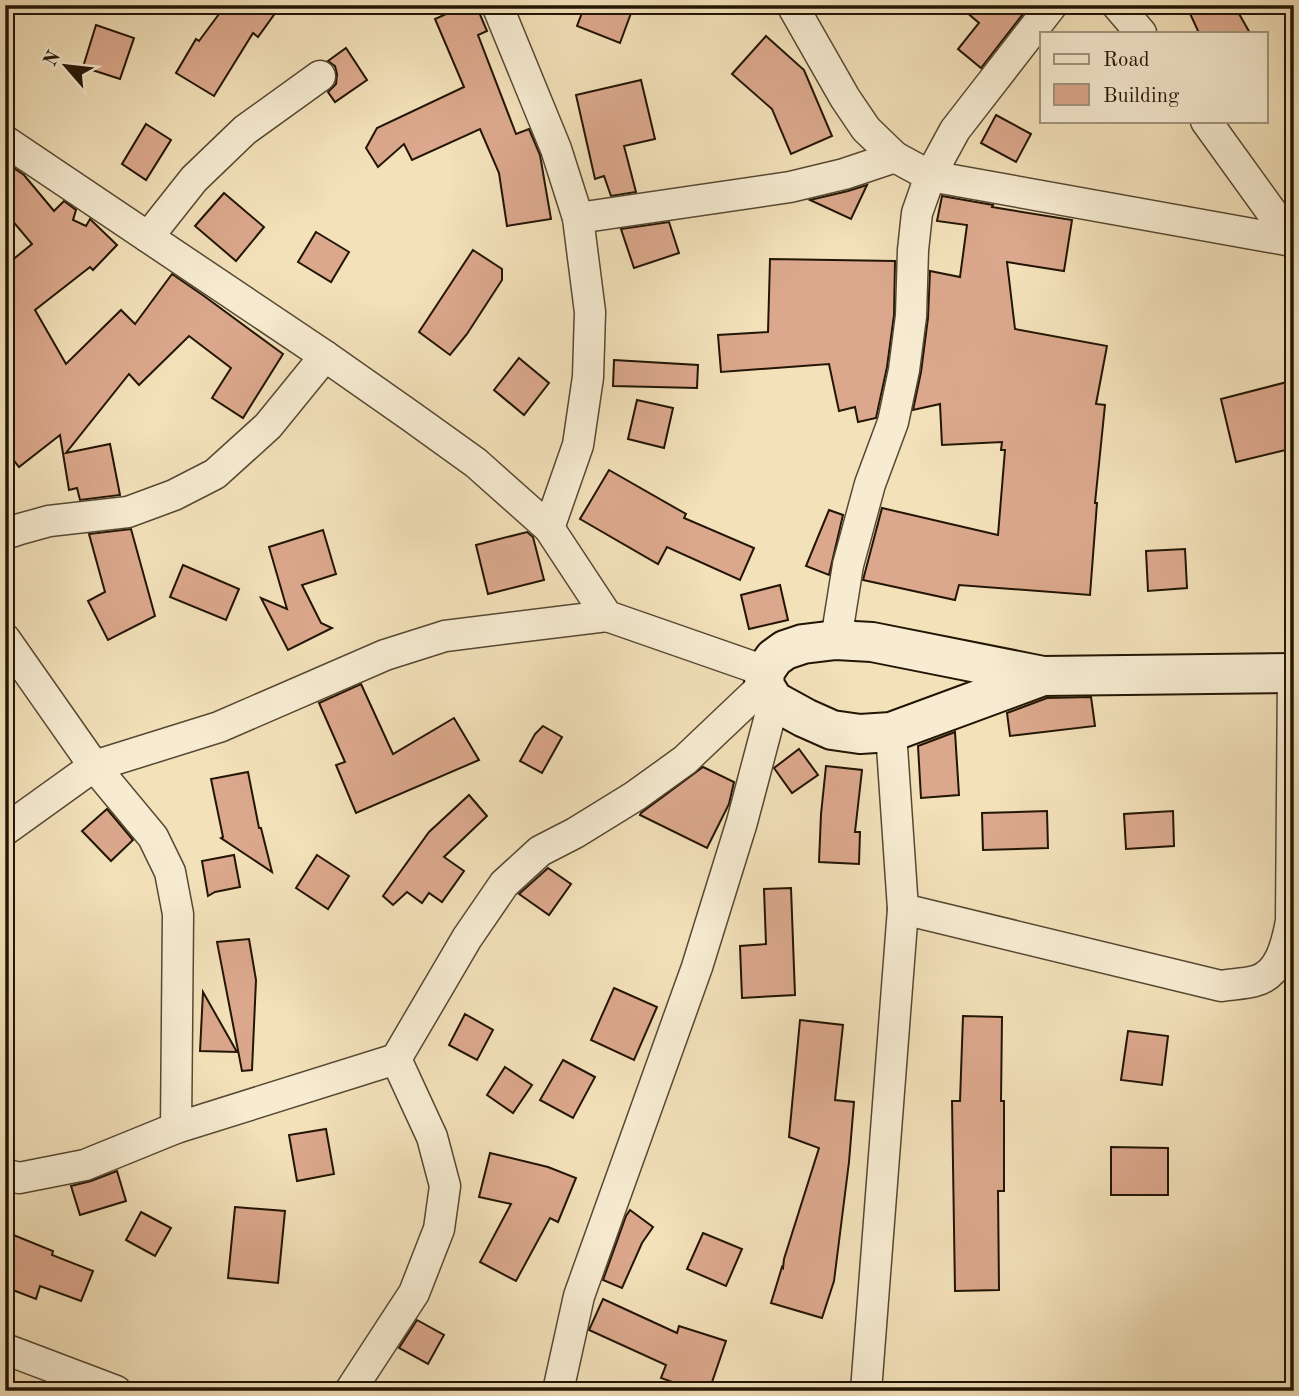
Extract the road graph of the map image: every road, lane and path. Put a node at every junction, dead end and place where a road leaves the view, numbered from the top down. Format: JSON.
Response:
{"nodes":[{"id":1,"x":497,"y":5,"type":"edge"},
{"id":2,"x":792,"y":5,"type":"edge"},
{"id":3,"x":1052,"y":5,"type":"edge"},
{"id":4,"x":1117,"y":5,"type":"edge"},
{"id":5,"x":1139,"y":32,"type":"edge"},
{"id":6,"x":320,"y":76,"type":"dead end"},
{"id":7,"x":1207,"y":122,"type":"edge"},
{"id":8,"x":5,"y":141,"type":"edge"},
{"id":9,"x":895,"y":157,"type":"junction"},
{"id":10,"x":930,"y":176,"type":"junction"},
{"id":11,"x":578,"y":218,"type":"junction"},
{"id":12,"x":148,"y":237,"type":"junction"},
{"id":13,"x":1293,"y":242,"type":"edge"},
{"id":14,"x":324,"y":356,"type":"junction"},
{"id":15,"x":549,"y":528,"type":"junction"},
{"id":16,"x":5,"y":534,"type":"edge"},
{"id":17,"x":607,"y":615,"type":"junction"},
{"id":18,"x":5,"y":639,"type":"edge"},
{"id":19,"x":836,"y":639,"type":"junction"},
{"id":20,"x":1293,"y":673,"type":"edge"},
{"id":21,"x":1043,"y":676,"type":"junction"},
{"id":22,"x":767,"y":686,"type":"junction"},
{"id":23,"x":891,"y":732,"type":"junction"},
{"id":24,"x":94,"y":766,"type":"junction"},
{"id":25,"x":5,"y":830,"type":"edge"},
{"id":26,"x":903,"y":909,"type":"junction"},
{"id":27,"x":396,"y":1059,"type":"junction"},
{"id":28,"x":176,"y":1128,"type":"junction"},
{"id":29,"x":5,"y":1174,"type":"edge"},
{"id":30,"x":5,"y":1349,"type":"edge"},
{"id":31,"x":116,"y":1391,"type":"edge"},
{"id":32,"x":350,"y":1391,"type":"edge"},
{"id":33,"x":558,"y":1391,"type":"edge"},
{"id":34,"x":866,"y":1391,"type":"edge"}],
"edges":[{"from":1,"to":11,"type":"street"},
{"from":2,"to":9,"type":"street"},
{"from":3,"to":10,"type":"street"},
{"from":4,"to":5,"type":"street"},
{"from":6,"to":12,"type":"street"},
{"from":7,"to":13,"type":"street"},
{"from":8,"to":12,"type":"street"},
{"from":9,"to":10,"type":"street"},
{"from":9,"to":11,"type":"street"},
{"from":10,"to":13,"type":"street"},
{"from":10,"to":19,"type":"street"},
{"from":11,"to":15,"type":"street"},
{"from":12,"to":14,"type":"street"},
{"from":14,"to":15,"type":"street"},
{"from":14,"to":16,"type":"street"},
{"from":15,"to":17,"type":"street"},
{"from":17,"to":22,"type":"street"},
{"from":17,"to":24,"type":"street"},
{"from":18,"to":24,"type":"street"},
{"from":19,"to":21,"type":"street"},
{"from":19,"to":22,"type":"street"},
{"from":20,"to":21,"type":"street"},
{"from":20,"to":26,"type":"street"},
{"from":21,"to":23,"type":"street"},
{"from":22,"to":23,"type":"street"},
{"from":22,"to":27,"type":"street"},
{"from":22,"to":33,"type":"street"},
{"from":23,"to":26,"type":"street"},
{"from":24,"to":25,"type":"street"},
{"from":24,"to":28,"type":"street"},
{"from":26,"to":34,"type":"street"},
{"from":27,"to":28,"type":"street"},
{"from":27,"to":32,"type":"street"},
{"from":28,"to":29,"type":"street"},
{"from":30,"to":31,"type":"street"}]}
